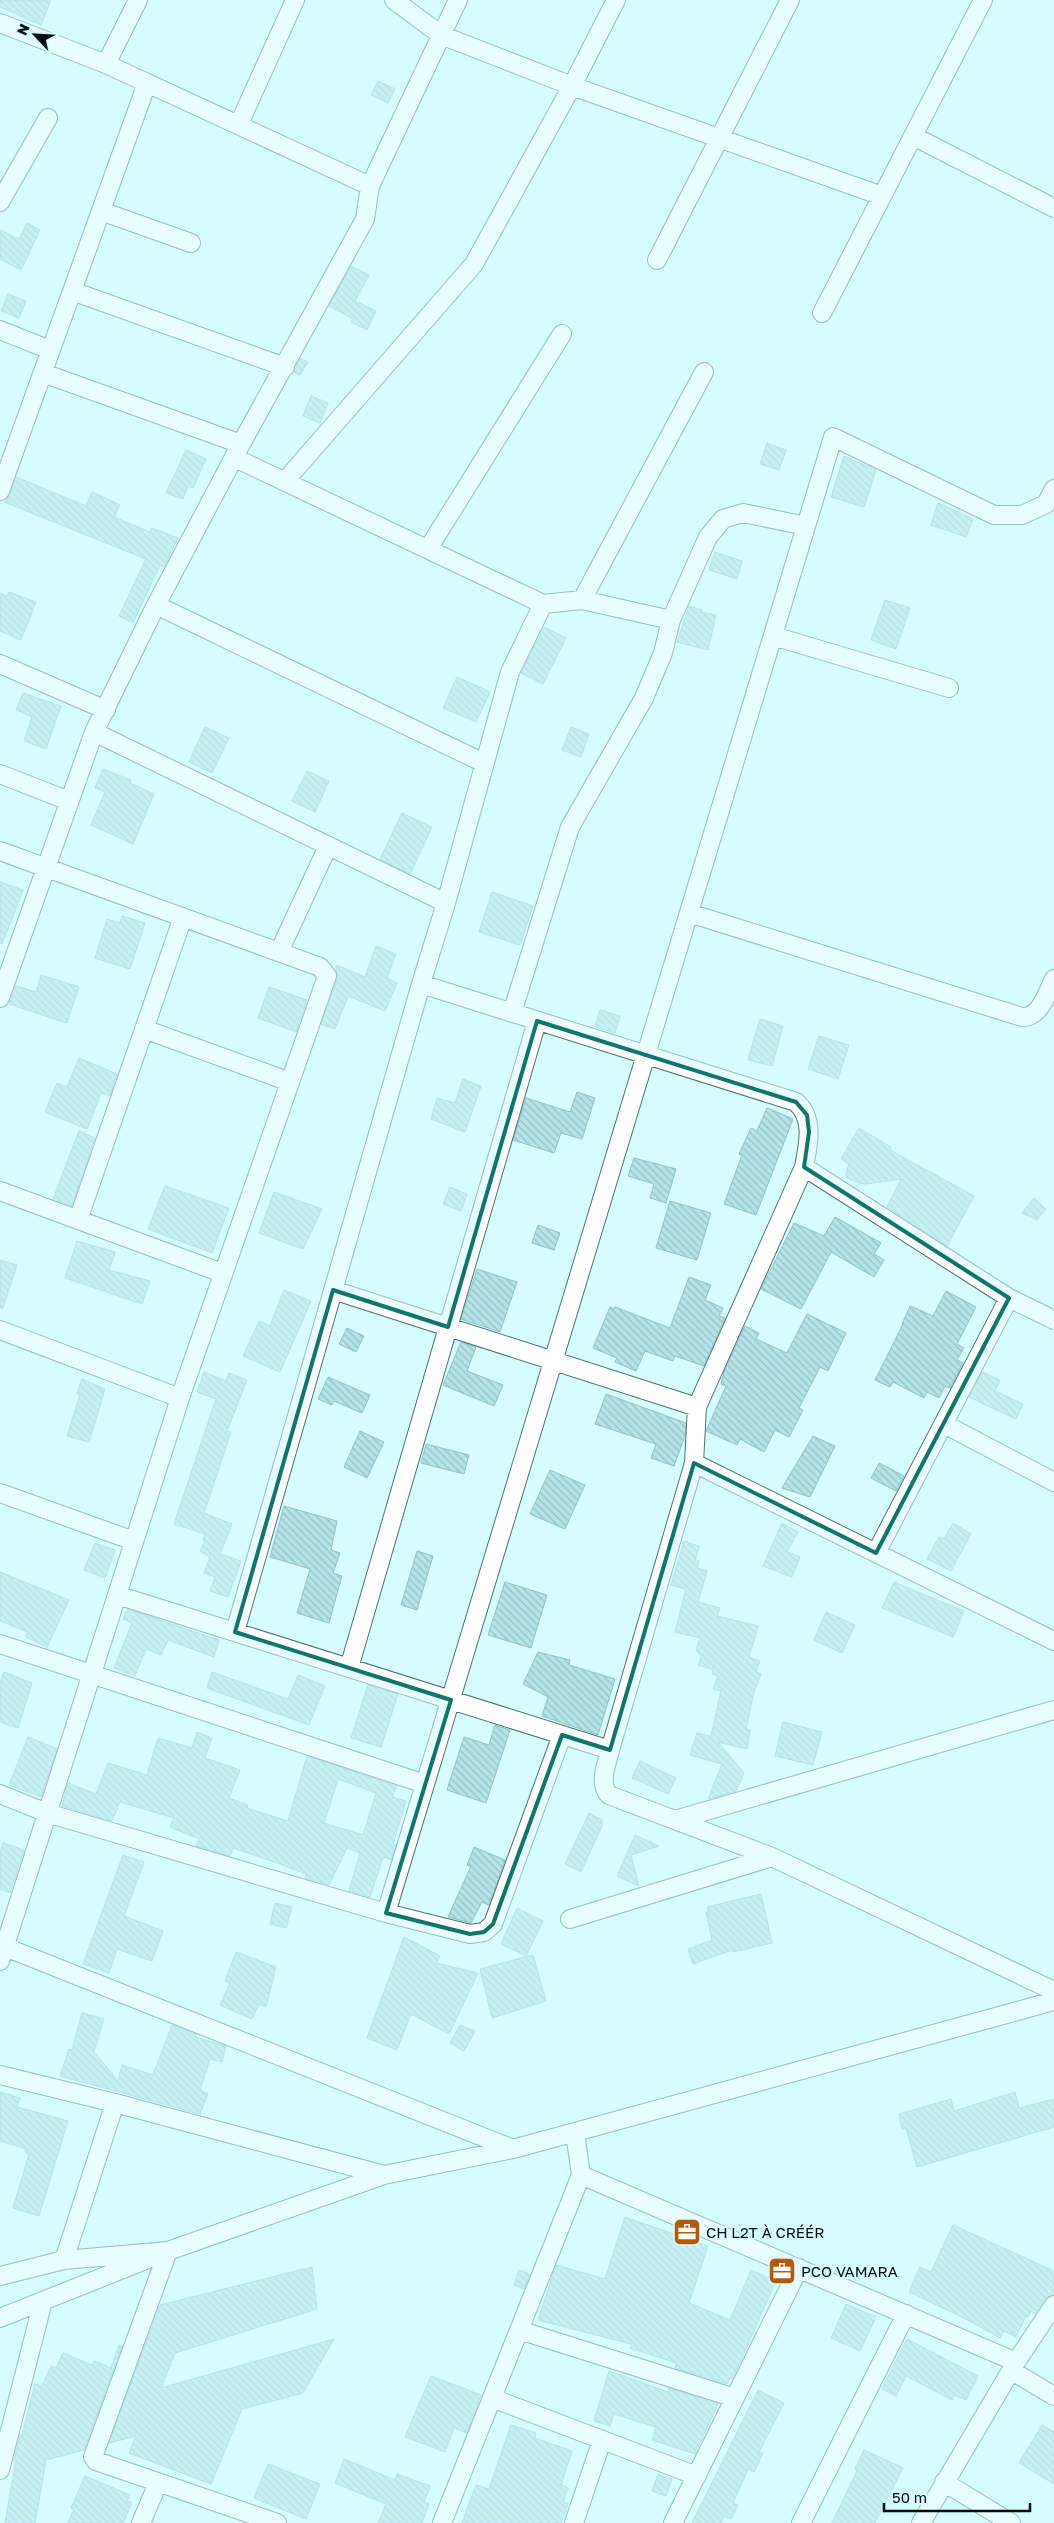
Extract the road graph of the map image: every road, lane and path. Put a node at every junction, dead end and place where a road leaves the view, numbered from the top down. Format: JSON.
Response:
{"nodes":[{"id":1,"x":138,"y":0,"type":"edge"},
{"id":2,"x":296,"y":0,"type":"edge"},
{"id":3,"x":394,"y":0,"type":"edge"},
{"id":4,"x":458,"y":0,"type":"edge"},
{"id":5,"x":616,"y":0,"type":"edge"},
{"id":6,"x":790,"y":0,"type":"edge"},
{"id":7,"x":984,"y":0,"type":"edge"},
{"id":8,"x":0,"y":24,"type":"edge"},
{"id":9,"x":441,"y":35,"type":"junction"},
{"id":10,"x":106,"y":64,"type":"junction"},
{"id":11,"x":147,"y":83,"type":"junction"},
{"id":12,"x":572,"y":86,"type":"junction"},
{"id":13,"x":48,"y":118,"type":"dead end"},
{"id":14,"x":239,"y":124,"type":"junction"},
{"id":15,"x":913,"y":136,"type":"junction"},
{"id":16,"x":720,"y":138,"type":"junction"},
{"id":17,"x":370,"y":186,"type":"junction"},
{"id":18,"x":882,"y":196,"type":"junction"},
{"id":19,"x":0,"y":202,"type":"edge"},
{"id":20,"x":1054,"y":208,"type":"edge"},
{"id":21,"x":101,"y":211,"type":"junction"},
{"id":22,"x":190,"y":243,"type":"dead end"},
{"id":23,"x":657,"y":260,"type":"dead end"},
{"id":24,"x":72,"y":291,"type":"junction"},
{"id":25,"x":822,"y":312,"type":"dead end"},
{"id":26,"x":0,"y":330,"type":"edge"},
{"id":27,"x":562,"y":334,"type":"dead end"},
{"id":28,"x":50,"y":350,"type":"junction"},
{"id":29,"x":285,"y":367,"type":"junction"},
{"id":30,"x":704,"y":372,"type":"dead end"},
{"id":31,"x":42,"y":373,"type":"junction"},
{"id":32,"x":238,"y":451,"type":"junction"},
{"id":33,"x":285,"y":481,"type":"junction"},
{"id":34,"x":1054,"y":489,"type":"edge"},
{"id":35,"x":0,"y":491,"type":"edge"},
{"id":36,"x":806,"y":526,"type":"junction"},
{"id":37,"x":428,"y":549,"type":"junction"},
{"id":38,"x":582,"y":600,"type":"junction"},
{"id":39,"x":543,"y":604,"type":"junction"},
{"id":40,"x":156,"y":605,"type":"junction"},
{"id":41,"x":671,"y":620,"type":"junction"},
{"id":42,"x":773,"y":636,"type":"junction"},
{"id":43,"x":0,"y":664,"type":"edge"},
{"id":44,"x":949,"y":688,"type":"dead end"},
{"id":45,"x":106,"y":710,"type":"junction"},
{"id":46,"x":94,"y":732,"type":"junction"},
{"id":47,"x":484,"y":763,"type":"junction"},
{"id":48,"x":0,"y":774,"type":"edge"},
{"id":49,"x":69,"y":801,"type":"junction"},
{"id":50,"x":328,"y":846,"type":"junction"},
{"id":51,"x":0,"y":851,"type":"edge"},
{"id":52,"x":47,"y":867,"type":"junction"},
{"id":53,"x":446,"y":903,"type":"junction"},
{"id":54,"x":689,"y":913,"type":"junction"},
{"id":55,"x":183,"y":916,"type":"junction"},
{"id":56,"x":279,"y":952,"type":"junction"},
{"id":57,"x":1054,"y":979,"type":"edge"},
{"id":58,"x":421,"y":984,"type":"junction"},
{"id":59,"x":0,"y":998,"type":"edge"},
{"id":60,"x":512,"y":1013,"type":"junction"},
{"id":61,"x":538,"y":1021,"type":"junction"},
{"id":62,"x":144,"y":1029,"type":"junction"},
{"id":63,"x":646,"y":1056,"type":"junction"},
{"id":64,"x":290,"y":1082,"type":"junction"},
{"id":65,"x":804,"y":1167,"type":"junction"},
{"id":66,"x":0,"y":1191,"type":"edge"},
{"id":67,"x":78,"y":1220,"type":"junction"},
{"id":68,"x":222,"y":1273,"type":"junction"},
{"id":69,"x":333,"y":1290,"type":"junction"},
{"id":70,"x":1009,"y":1298,"type":"junction"},
{"id":71,"x":1054,"y":1320,"type":"edge"},
{"id":72,"x":448,"y":1327,"type":"junction"},
{"id":73,"x":0,"y":1330,"type":"edge"},
{"id":74,"x":554,"y":1361,"type":"junction"},
{"id":75,"x":180,"y":1398,"type":"junction"},
{"id":76,"x":697,"y":1407,"type":"junction"},
{"id":77,"x":944,"y":1424,"type":"junction"},
{"id":78,"x":694,"y":1463,"type":"junction"},
{"id":79,"x":1054,"y":1482,"type":"edge"},
{"id":80,"x":0,"y":1492,"type":"edge"},
{"id":81,"x":134,"y":1541,"type":"junction"},
{"id":82,"x":876,"y":1553,"type":"junction"},
{"id":83,"x":117,"y":1595,"type":"junction"},
{"id":84,"x":235,"y":1632,"type":"junction"},
{"id":85,"x":1054,"y":1641,"type":"edge"},
{"id":86,"x":0,"y":1644,"type":"edge"},
{"id":87,"x":349,"y":1668,"type":"junction"},
{"id":88,"x":91,"y":1675,"type":"junction"},
{"id":89,"x":451,"y":1700,"type":"junction"},
{"id":90,"x":1054,"y":1710,"type":"edge"},
{"id":91,"x":562,"y":1734,"type":"junction"},
{"id":92,"x":610,"y":1750,"type":"junction"},
{"id":93,"x":426,"y":1784,"type":"junction"},
{"id":94,"x":0,"y":1794,"type":"edge"},
{"id":95,"x":47,"y":1813,"type":"junction"},
{"id":96,"x":675,"y":1820,"type":"junction"},
{"id":97,"x":772,"y":1857,"type":"junction"},
{"id":98,"x":386,"y":1913,"type":"junction"},
{"id":99,"x":570,"y":1919,"type":"dead end"},
{"id":100,"x":1,"y":1956,"type":"edge"},
{"id":101,"x":1054,"y":1991,"type":"edge"},
{"id":102,"x":1054,"y":2001,"type":"edge"},
{"id":103,"x":0,"y":2075,"type":"edge"},
{"id":104,"x":115,"y":2102,"type":"junction"},
{"id":105,"x":576,"y":2133,"type":"junction"},
{"id":106,"x":512,"y":2150,"type":"junction"},
{"id":107,"x":384,"y":2175,"type":"junction"},
{"id":108,"x":581,"y":2175,"type":"junction"},
{"id":109,"x":168,"y":2251,"type":"junction"},
{"id":110,"x":64,"y":2260,"type":"junction"},
{"id":111,"x":799,"y":2268,"type":"junction"},
{"id":112,"x":0,"y":2276,"type":"edge"},
{"id":113,"x":44,"y":2301,"type":"junction"},
{"id":114,"x":1054,"y":2305,"type":"edge"},
{"id":115,"x":906,"y":2314,"type":"junction"},
{"id":116,"x":0,"y":2318,"type":"edge"},
{"id":117,"x":519,"y":2330,"type":"junction"},
{"id":118,"x":1014,"y":2367,"type":"junction"},
{"id":119,"x":1054,"y":2396,"type":"edge"},
{"id":120,"x":492,"y":2398,"type":"junction"},
{"id":121,"x":735,"y":2398,"type":"junction"},
{"id":122,"x":602,"y":2440,"type":"junction"},
{"id":123,"x":0,"y":2470,"type":"edge"},
{"id":124,"x":697,"y":2476,"type":"junction"},
{"id":125,"x":944,"y":2482,"type":"junction"},
{"id":126,"x":158,"y":2483,"type":"junction"},
{"id":127,"x":140,"y":2523,"type":"edge"},
{"id":128,"x":277,"y":2523,"type":"edge"},
{"id":129,"x":442,"y":2523,"type":"edge"},
{"id":130,"x":574,"y":2523,"type":"edge"},
{"id":131,"x":673,"y":2523,"type":"edge"},
{"id":132,"x":801,"y":2523,"type":"edge"},
{"id":133,"x":921,"y":2523,"type":"edge"},
{"id":134,"x":1010,"y":2523,"type":"edge"}],
"edges":[{"from":1,"to":10,"type":"street"},
{"from":2,"to":14,"type":"street"},
{"from":3,"to":9,"type":"street"},
{"from":4,"to":9,"type":"street"},
{"from":5,"to":12,"type":"street"},
{"from":6,"to":16,"type":"street"},
{"from":7,"to":15,"type":"street"},
{"from":8,"to":10,"type":"street"},
{"from":9,"to":12,"type":"street"},
{"from":9,"to":17,"type":"street"},
{"from":10,"to":11,"type":"street"},
{"from":11,"to":14,"type":"street"},
{"from":11,"to":21,"type":"street"},
{"from":12,"to":16,"type":"street"},
{"from":12,"to":33,"type":"street"},
{"from":13,"to":19,"type":"street"},
{"from":14,"to":17,"type":"street"},
{"from":15,"to":18,"type":"street"},
{"from":15,"to":20,"type":"street"},
{"from":16,"to":18,"type":"street"},
{"from":16,"to":23,"type":"street"},
{"from":17,"to":29,"type":"street"},
{"from":18,"to":25,"type":"street"},
{"from":21,"to":22,"type":"street"},
{"from":21,"to":24,"type":"street"},
{"from":24,"to":28,"type":"street"},
{"from":24,"to":29,"type":"street"},
{"from":26,"to":28,"type":"street"},
{"from":27,"to":37,"type":"street"},
{"from":28,"to":31,"type":"street"},
{"from":29,"to":32,"type":"street"},
{"from":30,"to":38,"type":"street"},
{"from":31,"to":32,"type":"street"},
{"from":31,"to":35,"type":"street"},
{"from":32,"to":33,"type":"street"},
{"from":32,"to":40,"type":"street"},
{"from":33,"to":37,"type":"street"},
{"from":34,"to":36,"type":"street"},
{"from":36,"to":41,"type":"street"},
{"from":36,"to":42,"type":"street"},
{"from":37,"to":39,"type":"street"},
{"from":38,"to":39,"type":"street"},
{"from":38,"to":41,"type":"street"},
{"from":39,"to":47,"type":"street"},
{"from":40,"to":45,"type":"street"},
{"from":40,"to":47,"type":"street"},
{"from":41,"to":60,"type":"street"},
{"from":42,"to":44,"type":"street"},
{"from":42,"to":54,"type":"street"},
{"from":43,"to":45,"type":"street"},
{"from":45,"to":46,"type":"street"},
{"from":46,"to":49,"type":"street"},
{"from":46,"to":50,"type":"street"},
{"from":47,"to":53,"type":"street"},
{"from":48,"to":49,"type":"street"},
{"from":49,"to":52,"type":"street"},
{"from":50,"to":53,"type":"street"},
{"from":50,"to":56,"type":"street"},
{"from":51,"to":52,"type":"street"},
{"from":52,"to":55,"type":"street"},
{"from":52,"to":59,"type":"street"},
{"from":53,"to":58,"type":"street"},
{"from":54,"to":57,"type":"street"},
{"from":54,"to":63,"type":"street"},
{"from":55,"to":56,"type":"street"},
{"from":55,"to":62,"type":"street"},
{"from":56,"to":64,"type":"street"},
{"from":58,"to":60,"type":"street"},
{"from":58,"to":69,"type":"street"},
{"from":60,"to":61,"type":"street"},
{"from":61,"to":63,"type":"street"},
{"from":61,"to":72,"type":"street"},
{"from":62,"to":64,"type":"street"},
{"from":62,"to":67,"type":"street"},
{"from":63,"to":65,"type":"street"},
{"from":63,"to":74,"type":"street"},
{"from":64,"to":68,"type":"street"},
{"from":65,"to":70,"type":"street"},
{"from":65,"to":76,"type":"street"},
{"from":66,"to":67,"type":"street"},
{"from":67,"to":68,"type":"street"},
{"from":68,"to":75,"type":"street"},
{"from":69,"to":72,"type":"street"},
{"from":69,"to":84,"type":"street"},
{"from":70,"to":71,"type":"street"},
{"from":70,"to":77,"type":"street"},
{"from":72,"to":74,"type":"street"},
{"from":72,"to":87,"type":"street"},
{"from":73,"to":75,"type":"street"},
{"from":74,"to":76,"type":"street"},
{"from":74,"to":89,"type":"street"},
{"from":75,"to":81,"type":"street"},
{"from":76,"to":78,"type":"street"},
{"from":77,"to":79,"type":"street"},
{"from":77,"to":82,"type":"street"},
{"from":78,"to":82,"type":"street"},
{"from":78,"to":92,"type":"street"},
{"from":80,"to":81,"type":"street"},
{"from":81,"to":83,"type":"street"},
{"from":82,"to":85,"type":"street"},
{"from":83,"to":84,"type":"street"},
{"from":83,"to":88,"type":"street"},
{"from":84,"to":87,"type":"street"},
{"from":86,"to":88,"type":"street"},
{"from":87,"to":89,"type":"street"},
{"from":88,"to":93,"type":"street"},
{"from":88,"to":95,"type":"street"},
{"from":89,"to":91,"type":"street"},
{"from":89,"to":93,"type":"street"},
{"from":90,"to":96,"type":"street"},
{"from":91,"to":92,"type":"street"},
{"from":91,"to":98,"type":"street"},
{"from":92,"to":96,"type":"street"},
{"from":93,"to":98,"type":"street"},
{"from":94,"to":95,"type":"street"},
{"from":95,"to":98,"type":"street"},
{"from":95,"to":100,"type":"street"},
{"from":96,"to":97,"type":"street"},
{"from":97,"to":99,"type":"street"},
{"from":97,"to":101,"type":"street"},
{"from":100,"to":106,"type":"street"},
{"from":102,"to":105,"type":"street"},
{"from":103,"to":104,"type":"street"},
{"from":104,"to":107,"type":"street"},
{"from":104,"to":110,"type":"street"},
{"from":105,"to":106,"type":"street"},
{"from":105,"to":108,"type":"street"},
{"from":106,"to":107,"type":"street"},
{"from":107,"to":109,"type":"street"},
{"from":108,"to":111,"type":"street"},
{"from":108,"to":117,"type":"street"},
{"from":109,"to":110,"type":"street"},
{"from":109,"to":113,"type":"street"},
{"from":109,"to":126,"type":"street"},
{"from":110,"to":112,"type":"street"},
{"from":111,"to":115,"type":"street"},
{"from":111,"to":121,"type":"street"},
{"from":113,"to":116,"type":"street"},
{"from":113,"to":123,"type":"street"},
{"from":114,"to":118,"type":"street"},
{"from":115,"to":118,"type":"street"},
{"from":115,"to":132,"type":"street"},
{"from":117,"to":120,"type":"street"},
{"from":117,"to":121,"type":"street"},
{"from":118,"to":119,"type":"street"},
{"from":118,"to":125,"type":"street"},
{"from":120,"to":122,"type":"street"},
{"from":120,"to":129,"type":"street"},
{"from":121,"to":124,"type":"street"},
{"from":122,"to":124,"type":"street"},
{"from":122,"to":130,"type":"street"},
{"from":124,"to":131,"type":"street"},
{"from":125,"to":133,"type":"street"},
{"from":125,"to":134,"type":"street"},
{"from":126,"to":127,"type":"street"},
{"from":126,"to":128,"type":"street"}]}
